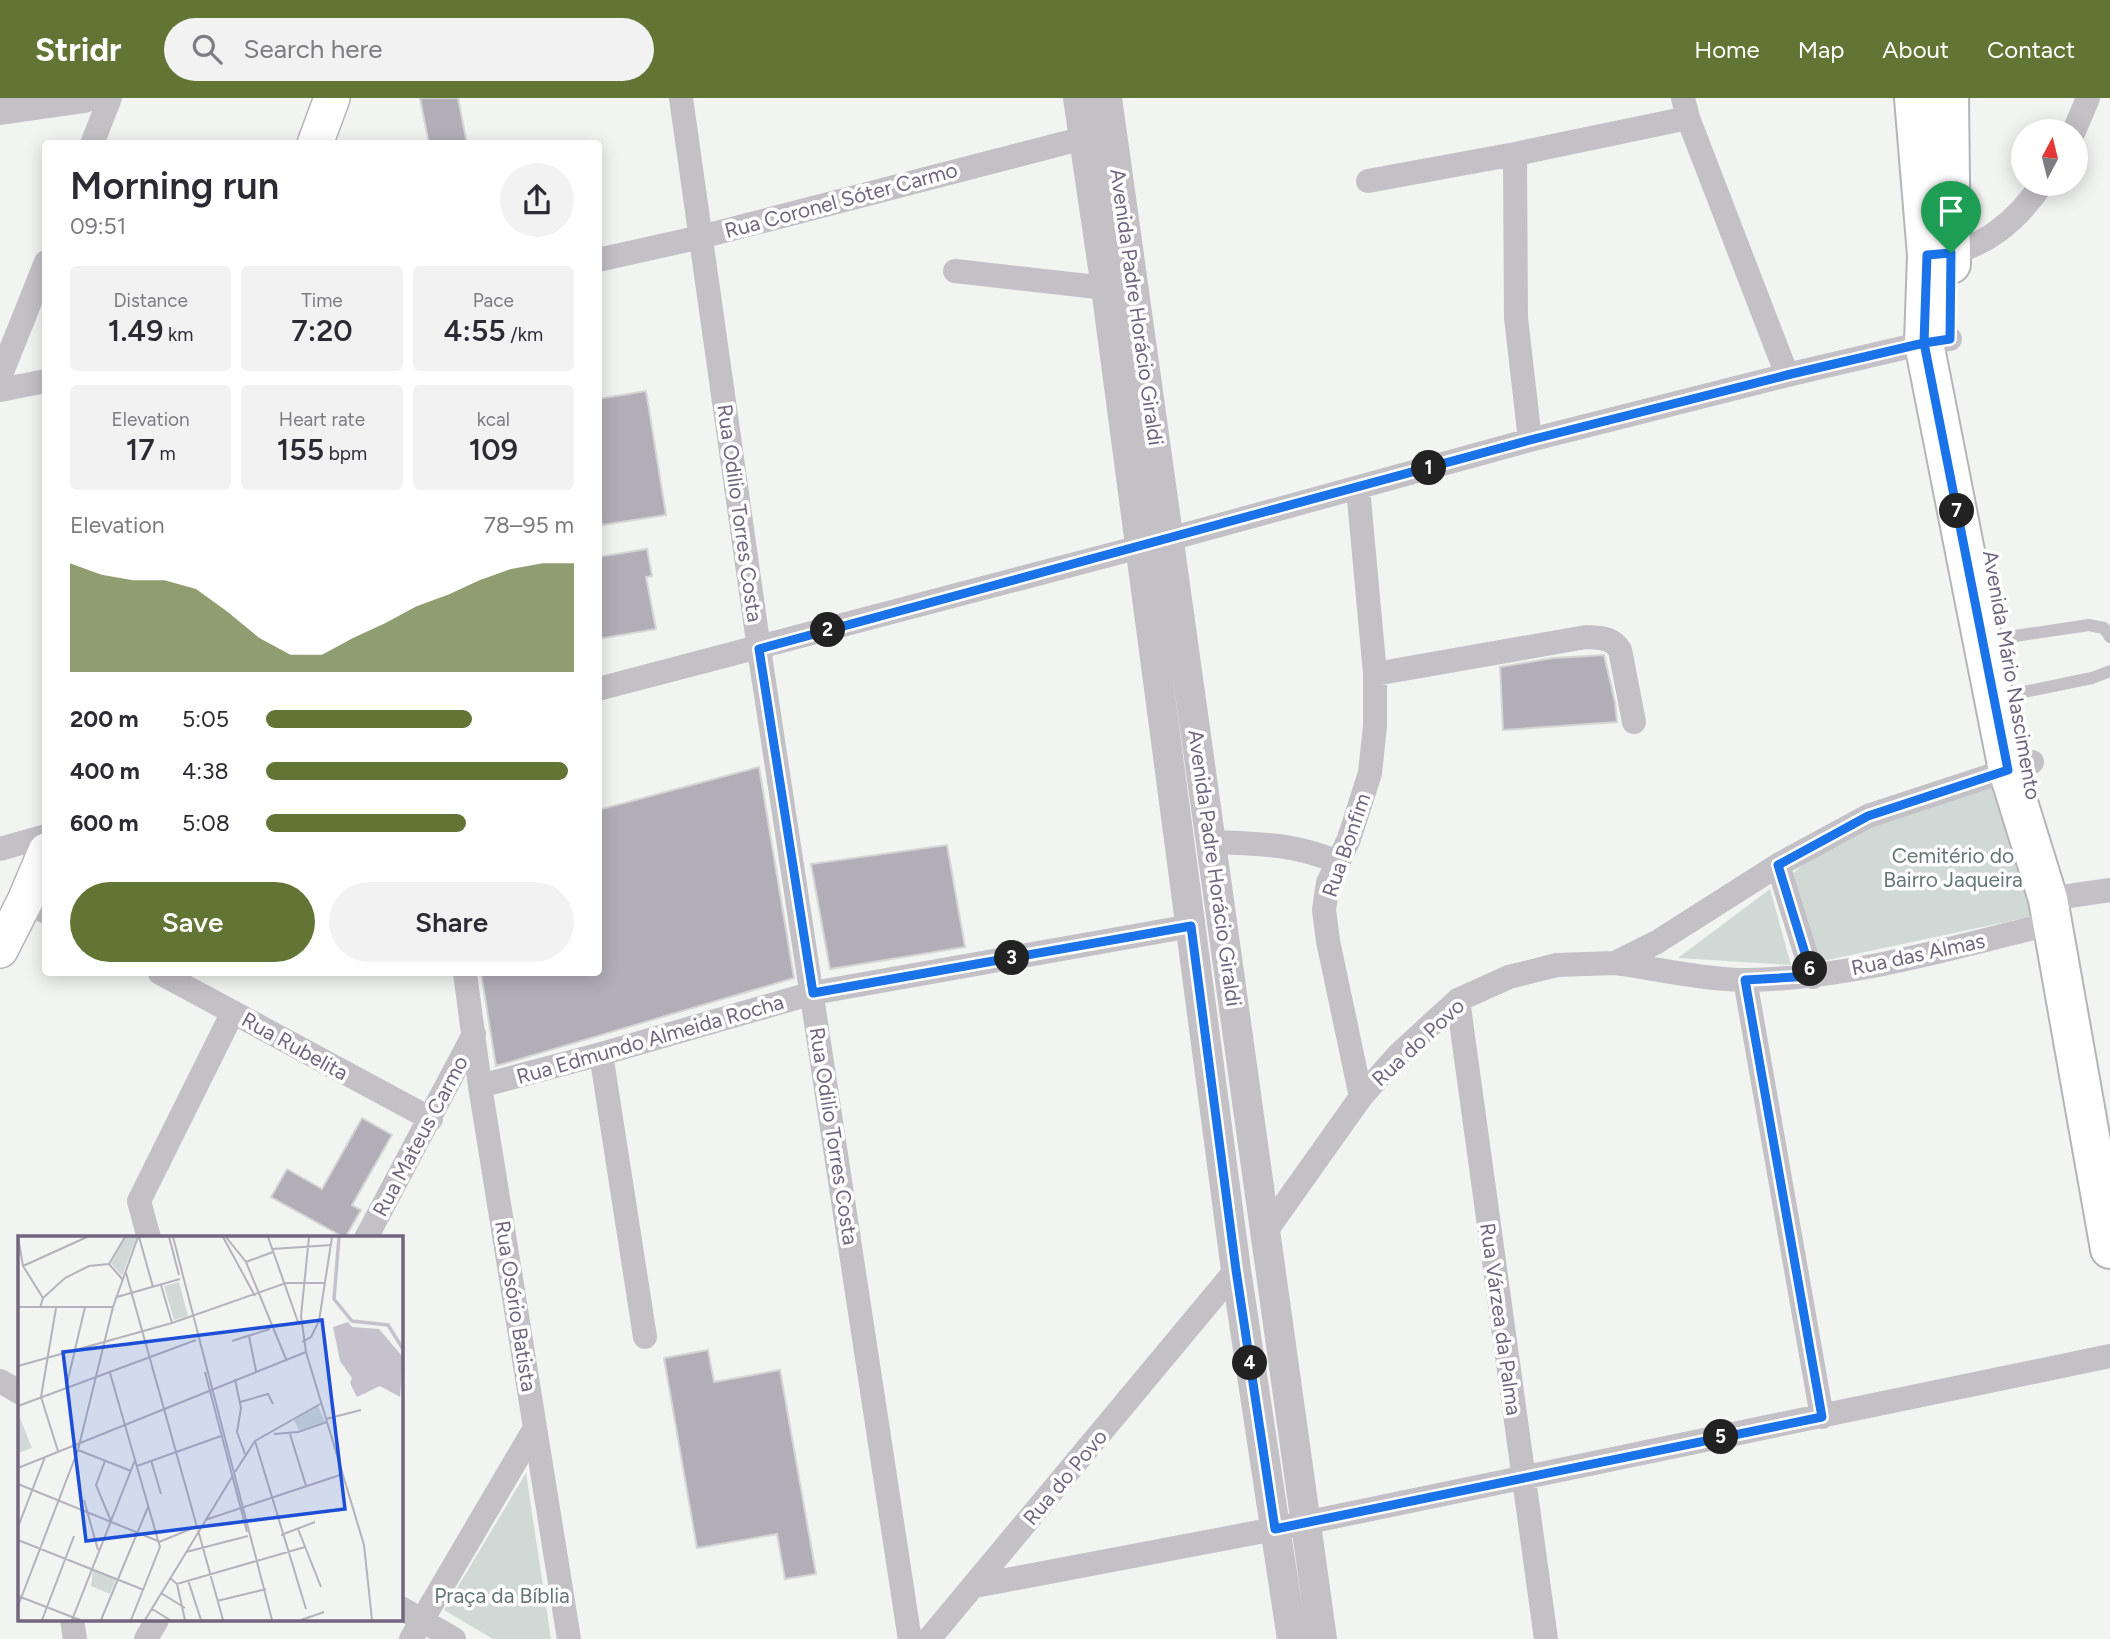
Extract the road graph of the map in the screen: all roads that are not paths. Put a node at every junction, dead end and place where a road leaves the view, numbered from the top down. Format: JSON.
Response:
{"nodes":[{"id":1,"x":84,"y":98,"type":"edge"},
{"id":2,"x":110,"y":98,"type":"edge"},
{"id":3,"x":332,"y":98,"type":"edge"},
{"id":4,"x":681,"y":98,"type":"edge"},
{"id":5,"x":1078,"y":98,"type":"edge"},
{"id":6,"x":1107,"y":98,"type":"edge"},
{"id":7,"x":1914,"y":98,"type":"edge"},
{"id":8,"x":1949,"y":98,"type":"edge"},
{"id":9,"x":2088,"y":98,"type":"edge"},
{"id":10,"x":1685,"y":108,"type":"edge"},
{"id":11,"x":0,"y":110,"type":"edge"},
{"id":12,"x":2079,"y":119,"type":"edge"},
{"id":13,"x":1084,"y":138,"type":"junction"},
{"id":14,"x":94,"y":140,"type":"edge"},
{"id":15,"x":316,"y":140,"type":"edge"},
{"id":16,"x":1515,"y":154,"type":"junction"},
{"id":17,"x":1368,"y":181,"type":"dead end"},
{"id":18,"x":2032,"y":196,"type":"edge"},
{"id":19,"x":701,"y":237,"type":"junction"},
{"id":20,"x":1939,"y":254,"type":"junction"},
{"id":21,"x":602,"y":259,"type":"edge"},
{"id":22,"x":955,"y":271,"type":"dead end"},
{"id":23,"x":42,"y":272,"type":"edge"},
{"id":24,"x":1106,"y":288,"type":"junction"},
{"id":25,"x":1937,"y":341,"type":"junction"},
{"id":26,"x":1787,"y":375,"type":"junction"},
{"id":27,"x":0,"y":377,"type":"edge"},
{"id":28,"x":42,"y":381,"type":"edge"},
{"id":29,"x":0,"y":390,"type":"edge"},
{"id":30,"x":1530,"y":440,"type":"junction"},
{"id":31,"x":1358,"y":488,"type":"junction"},
{"id":32,"x":1170,"y":539,"type":"junction"},
{"id":33,"x":1140,"y":547,"type":"junction"},
{"id":34,"x":2008,"y":637,"type":"junction"},
{"id":35,"x":2110,"y":637,"type":"edge"},
{"id":36,"x":759,"y":649,"type":"junction"},
{"id":37,"x":2110,"y":671,"type":"edge"},
{"id":38,"x":1374,"y":674,"type":"junction"},
{"id":39,"x":602,"y":688,"type":"edge"},
{"id":40,"x":2019,"y":693,"type":"junction"},
{"id":41,"x":1634,"y":722,"type":"dead end"},
{"id":42,"x":2020,"y":766,"type":"junction"},
{"id":43,"x":42,"y":837,"type":"edge"},
{"id":44,"x":1210,"y":842,"type":"junction"},
{"id":45,"x":0,"y":849,"type":"edge"},
{"id":46,"x":1338,"y":862,"type":"junction"},
{"id":47,"x":1778,"y":865,"type":"junction"},
{"id":48,"x":42,"y":873,"type":"edge"},
{"id":49,"x":2110,"y":890,"type":"edge"},
{"id":50,"x":2048,"y":900,"type":"junction"},
{"id":51,"x":36,"y":906,"type":"edge"},
{"id":52,"x":1191,"y":926,"type":"junction"},
{"id":53,"x":0,"y":950,"type":"edge"},
{"id":54,"x":1615,"y":963,"type":"junction"},
{"id":55,"x":166,"y":976,"type":"edge"},
{"id":56,"x":465,"y":976,"type":"edge"},
{"id":57,"x":1812,"y":976,"type":"junction"},
{"id":58,"x":1745,"y":980,"type":"junction"},
{"id":59,"x":813,"y":993,"type":"junction"},
{"id":60,"x":1458,"y":1000,"type":"junction"},
{"id":61,"x":233,"y":1012,"type":"junction"},
{"id":62,"x":474,"y":1034,"type":"junction"},
{"id":63,"x":601,"y":1054,"type":"junction"},
{"id":64,"x":480,"y":1086,"type":"junction"},
{"id":65,"x":1361,"y":1097,"type":"junction"},
{"id":66,"x":430,"y":1119,"type":"junction"},
{"id":67,"x":1266,"y":1231,"type":"junction"},
{"id":68,"x":148,"y":1236,"type":"edge"},
{"id":69,"x":367,"y":1236,"type":"edge"},
{"id":70,"x":2110,"y":1249,"type":"edge"},
{"id":71,"x":1236,"y":1270,"type":"junction"},
{"id":72,"x":645,"y":1337,"type":"dead end"},
{"id":73,"x":2110,"y":1356,"type":"edge"},
{"id":74,"x":0,"y":1381,"type":"edge"},
{"id":75,"x":18,"y":1391,"type":"edge"},
{"id":76,"x":1822,"y":1417,"type":"junction"},
{"id":77,"x":535,"y":1428,"type":"junction"},
{"id":78,"x":1523,"y":1478,"type":"junction"},
{"id":79,"x":1307,"y":1523,"type":"junction"},
{"id":80,"x":1275,"y":1529,"type":"junction"},
{"id":81,"x":975,"y":1586,"type":"junction"},
{"id":82,"x":156,"y":1622,"type":"edge"},
{"id":83,"x":411,"y":1623,"type":"edge"},
{"id":84,"x":917,"y":1634,"type":"edge"},
{"id":85,"x":146,"y":1639,"type":"edge"},
{"id":86,"x":454,"y":1639,"type":"edge"},
{"id":87,"x":569,"y":1639,"type":"edge"},
{"id":88,"x":1292,"y":1639,"type":"edge"},
{"id":89,"x":1322,"y":1639,"type":"edge"},
{"id":90,"x":1546,"y":1639,"type":"edge"}],
"edges":[{"from":1,"to":11,"type":"street"},
{"from":2,"to":14,"type":"street"},
{"from":3,"to":15,"type":"main road"},
{"from":4,"to":19,"type":"street","name":"Rua Odilio Torres Costa"},
{"from":5,"to":13,"type":"street","name":"Avenida Padre Horácio Giraldi"},
{"from":6,"to":32,"type":"street","name":"Avenida Padre Horácio Giraldi"},
{"from":7,"to":20,"type":"main road","name":"Avenida Mário Nascimento"},
{"from":8,"to":20,"type":"main road","name":"Avenida Mário Nascimento"},
{"from":9,"to":12,"type":"street"},
{"from":10,"to":16,"type":"street"},
{"from":10,"to":26,"type":"street"},
{"from":13,"to":19,"type":"street","name":"Rua Coronel Sóter Carmo"},
{"from":13,"to":24,"type":"street","name":"Avenida Padre Horácio Giraldi"},
{"from":16,"to":17,"type":"street"},
{"from":16,"to":30,"type":"street"},
{"from":18,"to":20,"type":"street"},
{"from":19,"to":21,"type":"street","name":"Rua Coronel Sóter Carmo"},
{"from":19,"to":36,"type":"street","name":"Rua Odilio Torres Costa"},
{"from":20,"to":25,"type":"main road","name":"Avenida Mário Nascimento"},
{"from":22,"to":24,"type":"street"},
{"from":23,"to":27,"type":"street"},
{"from":24,"to":33,"type":"street","name":"Avenida Padre Horácio Giraldi"},
{"from":25,"to":26,"type":"street"},
{"from":25,"to":34,"type":"main road","name":"Avenida Mário Nascimento"},
{"from":25,"to":42,"type":"main road","name":"Avenida Mário Nascimento"},
{"from":26,"to":30,"type":"street"},
{"from":28,"to":29,"type":"street"},
{"from":30,"to":31,"type":"street"},
{"from":31,"to":32,"type":"street"},
{"from":31,"to":38,"type":"street","name":"Rua Bonfim"},
{"from":32,"to":33,"type":"street"},
{"from":32,"to":44,"type":"street","name":"Avenida Padre Horácio Giraldi"},
{"from":33,"to":36,"type":"street"},
{"from":33,"to":52,"type":"street","name":"Avenida Padre Horácio Giraldi"},
{"from":34,"to":35,"type":"lane"},
{"from":34,"to":40,"type":"main road","name":"Avenida Mário Nascimento"},
{"from":36,"to":39,"type":"street"},
{"from":36,"to":59,"type":"street","name":"Rua Odilio Torres Costa"},
{"from":37,"to":40,"type":"lane"},
{"from":38,"to":41,"type":"street"},
{"from":38,"to":46,"type":"street","name":"Rua Bonfim"},
{"from":40,"to":42,"type":"main road","name":"Avenida Mário Nascimento"},
{"from":42,"to":47,"type":"street","name":"Rua do Povo"},
{"from":42,"to":50,"type":"main road","name":"Avenida Mário Nascimento"},
{"from":43,"to":45,"type":"street"},
{"from":44,"to":46,"type":"street"},
{"from":44,"to":67,"type":"street","name":"Avenida Padre Horácio Giraldi"},
{"from":46,"to":65,"type":"street","name":"Rua Bonfim"},
{"from":47,"to":54,"type":"street","name":"Rua do Povo"},
{"from":47,"to":57,"type":"street"},
{"from":48,"to":51,"type":"main road"},
{"from":49,"to":50,"type":"street","name":"Rua das Almas"},
{"from":50,"to":57,"type":"street","name":"Rua das Almas"},
{"from":50,"to":70,"type":"main road","name":"Avenida Mário Nascimento"},
{"from":51,"to":53,"type":"main road"},
{"from":52,"to":59,"type":"street","name":"Rua Edmundo Almeida Rocha"},
{"from":52,"to":71,"type":"street","name":"Avenida Padre Horácio Giraldi"},
{"from":54,"to":58,"type":"street","name":"Rua das Almas"},
{"from":54,"to":60,"type":"street","name":"Rua do Povo"},
{"from":55,"to":61,"type":"street","name":"Rua Rubelita"},
{"from":56,"to":62,"type":"street","name":"Rua Osório Batista"},
{"from":57,"to":58,"type":"street","name":"Rua das Almas"},
{"from":58,"to":76,"type":"street"},
{"from":59,"to":63,"type":"street","name":"Rua Edmundo Almeida Rocha"},
{"from":59,"to":84,"type":"street","name":"Rua Odilio Torres Costa"},
{"from":60,"to":65,"type":"street","name":"Rua do Povo"},
{"from":60,"to":78,"type":"street","name":"Rua Várzea da Palma"},
{"from":61,"to":66,"type":"street","name":"Rua Rubelita"},
{"from":61,"to":68,"type":"street"},
{"from":62,"to":64,"type":"street","name":"Rua Osório Batista"},
{"from":62,"to":66,"type":"street","name":"Rua Mateus Carmo"},
{"from":63,"to":64,"type":"street","name":"Rua Edmundo Almeida Rocha"},
{"from":63,"to":72,"type":"street"},
{"from":64,"to":77,"type":"street","name":"Rua Osório Batista"},
{"from":65,"to":67,"type":"street","name":"Rua do Povo"},
{"from":66,"to":69,"type":"street","name":"Rua Mateus Carmo"},
{"from":67,"to":79,"type":"street","name":"Avenida Padre Horácio Giraldi"},
{"from":71,"to":80,"type":"street","name":"Avenida Padre Horácio Giraldi"},
{"from":71,"to":81,"type":"street","name":"Rua do Povo"},
{"from":73,"to":76,"type":"street"},
{"from":74,"to":75,"type":"street"},
{"from":76,"to":78,"type":"street"},
{"from":77,"to":83,"type":"street"},
{"from":77,"to":87,"type":"street","name":"Rua Osório Batista"},
{"from":78,"to":79,"type":"street"},
{"from":78,"to":90,"type":"street","name":"Rua Várzea da Palma"},
{"from":79,"to":80,"type":"street"},
{"from":79,"to":89,"type":"street","name":"Avenida Padre Horácio Giraldi"},
{"from":80,"to":81,"type":"street"},
{"from":80,"to":88,"type":"street","name":"Avenida Padre Horácio Giraldi"},
{"from":81,"to":84,"type":"street","name":"Rua do Povo"},
{"from":82,"to":85,"type":"street"},
{"from":83,"to":86,"type":"street"}]}
